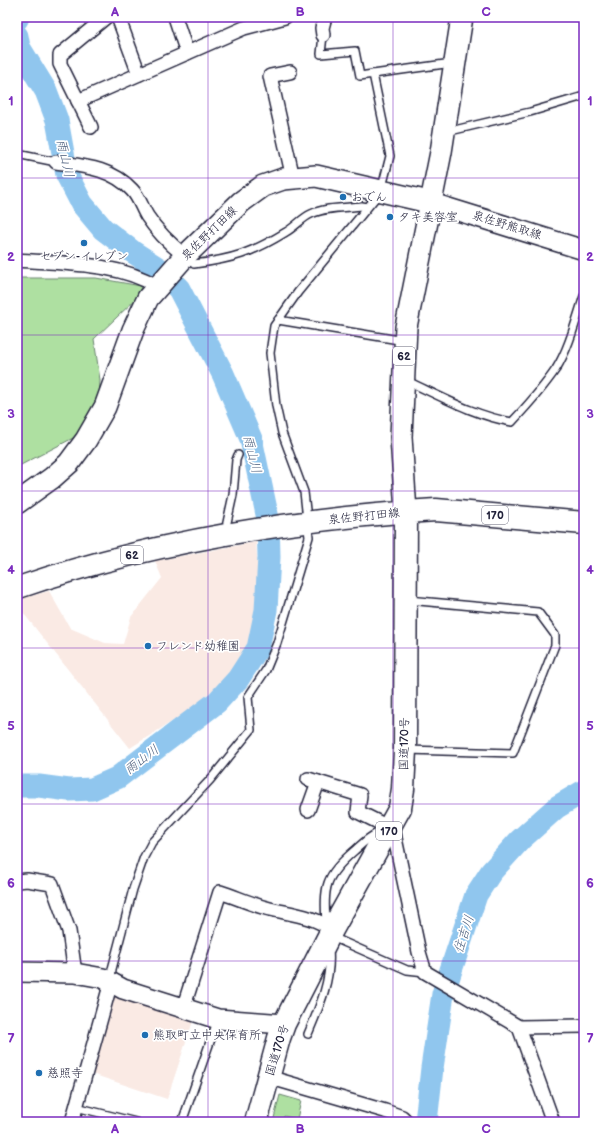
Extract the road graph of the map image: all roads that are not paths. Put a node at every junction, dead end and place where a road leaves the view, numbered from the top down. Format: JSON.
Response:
{"nodes":[{"id":1,"x":106,"y":17,"type":"edge"},
{"id":2,"x":118,"y":17,"type":"edge"},
{"id":3,"x":175,"y":17,"type":"edge"},
{"id":4,"x":285,"y":17,"type":"edge"},
{"id":5,"x":325,"y":17,"type":"edge"},
{"id":6,"x":462,"y":17,"type":"edge"},
{"id":7,"x":242,"y":23,"type":"edge"},
{"id":8,"x":323,"y":35,"type":"joint"},
{"id":9,"x":187,"y":53,"type":"junction"},
{"id":10,"x":455,"y":63,"type":"junction"},
{"id":11,"x":290,"y":72,"type":"dead end"},
{"id":12,"x":139,"y":74,"type":"junction"},
{"id":13,"x":373,"y":74,"type":"junction"},
{"id":14,"x":584,"y":96,"type":"edge"},
{"id":15,"x":78,"y":101,"type":"junction"},
{"id":16,"x":91,"y":127,"type":"dead end"},
{"id":17,"x":444,"y":132,"type":"junction"},
{"id":18,"x":17,"y":154,"type":"edge"},
{"id":19,"x":56,"y":162,"type":"joint"},
{"id":20,"x":293,"y":178,"type":"junction"},
{"id":21,"x":381,"y":191,"type":"junction"},
{"id":22,"x":429,"y":202,"type":"junction"},
{"id":23,"x":367,"y":207,"type":"junction"},
{"id":24,"x":584,"y":250,"type":"edge"},
{"id":25,"x":17,"y":260,"type":"edge"},
{"id":26,"x":170,"y":273,"type":"junction"},
{"id":27,"x":584,"y":296,"type":"edge"},
{"id":28,"x":278,"y":320,"type":"junction"},
{"id":29,"x":405,"y":340,"type":"junction"},
{"id":30,"x":403,"y":379,"type":"junction"},
{"id":31,"x":238,"y":455,"type":"dead end"},
{"id":32,"x":17,"y":503,"type":"edge"},
{"id":33,"x":406,"y":512,"type":"junction"},
{"id":34,"x":308,"y":522,"type":"junction"},
{"id":35,"x":584,"y":523,"type":"edge"},
{"id":36,"x":227,"y":535,"type":"junction"},
{"id":37,"x":17,"y":587,"type":"edge"},
{"id":38,"x":406,"y":600,"type":"junction"},
{"id":39,"x":405,"y":750,"type":"junction"},
{"id":40,"x":308,"y":810,"type":"dead end"},
{"id":41,"x":391,"y":826,"type":"junction"},
{"id":42,"x":17,"y":881,"type":"edge"},
{"id":43,"x":329,"y":931,"type":"junction"},
{"id":44,"x":17,"y":972,"type":"edge"},
{"id":45,"x":424,"y":972,"type":"junction"},
{"id":46,"x":75,"y":973,"type":"junction"},
{"id":47,"x":111,"y":982,"type":"junction"},
{"id":48,"x":183,"y":1008,"type":"junction"},
{"id":49,"x":218,"y":1019,"type":"junction"},
{"id":50,"x":284,"y":1024,"type":"junction"},
{"id":51,"x":584,"y":1026,"type":"edge"},
{"id":52,"x":519,"y":1027,"type":"junction"},
{"id":53,"x":308,"y":1034,"type":"dead end"},
{"id":54,"x":268,"y":1077,"type":"junction"},
{"id":55,"x":76,"y":1107,"type":"junction"},
{"id":56,"x":72,"y":1122,"type":"edge"},
{"id":57,"x":136,"y":1122,"type":"edge"},
{"id":58,"x":182,"y":1122,"type":"edge"},
{"id":59,"x":256,"y":1122,"type":"edge"},
{"id":60,"x":407,"y":1122,"type":"edge"},
{"id":61,"x":553,"y":1122,"type":"edge"}],
"edges":[{"from":1,"to":15,"type":"street"},
{"from":2,"to":12,"type":"street"},
{"from":3,"to":9,"type":"street"},
{"from":4,"to":7,"type":"street"},
{"from":5,"to":8,"type":"street"},
{"from":6,"to":10,"type":"main road","name":"泉佐野打田線","number":"62"},
{"from":7,"to":9,"type":"street"},
{"from":8,"to":13,"type":"lane"},
{"from":9,"to":12,"type":"street"},
{"from":10,"to":13,"type":"lane"},
{"from":10,"to":17,"type":"main road","name":"泉佐野打田線","number":"62"},
{"from":11,"to":20,"type":"street"},
{"from":12,"to":15,"type":"street"},
{"from":13,"to":21,"type":"lane"},
{"from":14,"to":17,"type":"lane"},
{"from":15,"to":16,"type":"street"},
{"from":17,"to":22,"type":"main road","name":"泉佐野打田線","number":"62"},
{"from":18,"to":19,"type":"lane"},
{"from":19,"to":26,"type":"street"},
{"from":20,"to":21,"type":"main road","name":"泉佐野打田線"},
{"from":20,"to":26,"type":"main road","name":"泉佐野打田線"},
{"from":21,"to":22,"type":"main road","name":"泉佐野打田線"},
{"from":21,"to":23,"type":"lane"},
{"from":22,"to":24,"type":"street","name":"泉佐野熊取線"},
{"from":22,"to":29,"type":"main road","name":"泉佐野打田線","number":"62"},
{"from":23,"to":26,"type":"lane"},
{"from":23,"to":28,"type":"lane"},
{"from":25,"to":26,"type":"street"},
{"from":26,"to":32,"type":"main road","name":"泉佐野打田線"},
{"from":27,"to":30,"type":"lane"},
{"from":28,"to":29,"type":"lane"},
{"from":28,"to":34,"type":"lane"},
{"from":29,"to":30,"type":"main road","name":"泉佐野打田線","number":"62"},
{"from":30,"to":33,"type":"main road","name":"泉佐野打田線","number":"62"},
{"from":31,"to":36,"type":"lane"},
{"from":33,"to":34,"type":"main road","name":"泉佐野打田線","number":"62"},
{"from":33,"to":35,"type":"highway","number":"170"},
{"from":33,"to":38,"type":"highway","name":"国道170号","number":"170"},
{"from":34,"to":36,"type":"main road","name":"泉佐野打田線","number":"62"},
{"from":34,"to":47,"type":"lane"},
{"from":36,"to":37,"type":"main road","name":"泉佐野打田線","number":"62"},
{"from":38,"to":39,"type":"highway","name":"国道170号","number":"170"},
{"from":38,"to":39,"type":"lane"},
{"from":39,"to":41,"type":"highway","name":"国道170号","number":"170"},
{"from":40,"to":41,"type":"street"},
{"from":41,"to":43,"type":"highway","name":"国道170号","number":"170"},
{"from":41,"to":45,"type":"street"},
{"from":42,"to":46,"type":"street"},
{"from":43,"to":45,"type":"lane"},
{"from":43,"to":48,"type":"street"},
{"from":43,"to":50,"type":"highway","name":"国道170号","number":"170"},
{"from":43,"to":53,"type":"lane"},
{"from":44,"to":46,"type":"street"},
{"from":45,"to":52,"type":"street"},
{"from":46,"to":47,"type":"street"},
{"from":47,"to":48,"type":"street"},
{"from":47,"to":55,"type":"street"},
{"from":48,"to":49,"type":"street"},
{"from":49,"to":50,"type":"street"},
{"from":49,"to":58,"type":"lane"},
{"from":50,"to":54,"type":"highway","name":"国道170号","number":"170"},
{"from":51,"to":52,"type":"street"},
{"from":52,"to":61,"type":"street"},
{"from":54,"to":59,"type":"highway","name":"国道170号","number":"170"},
{"from":54,"to":60,"type":"street"},
{"from":55,"to":56,"type":"street"},
{"from":55,"to":57,"type":"lane"}]}
